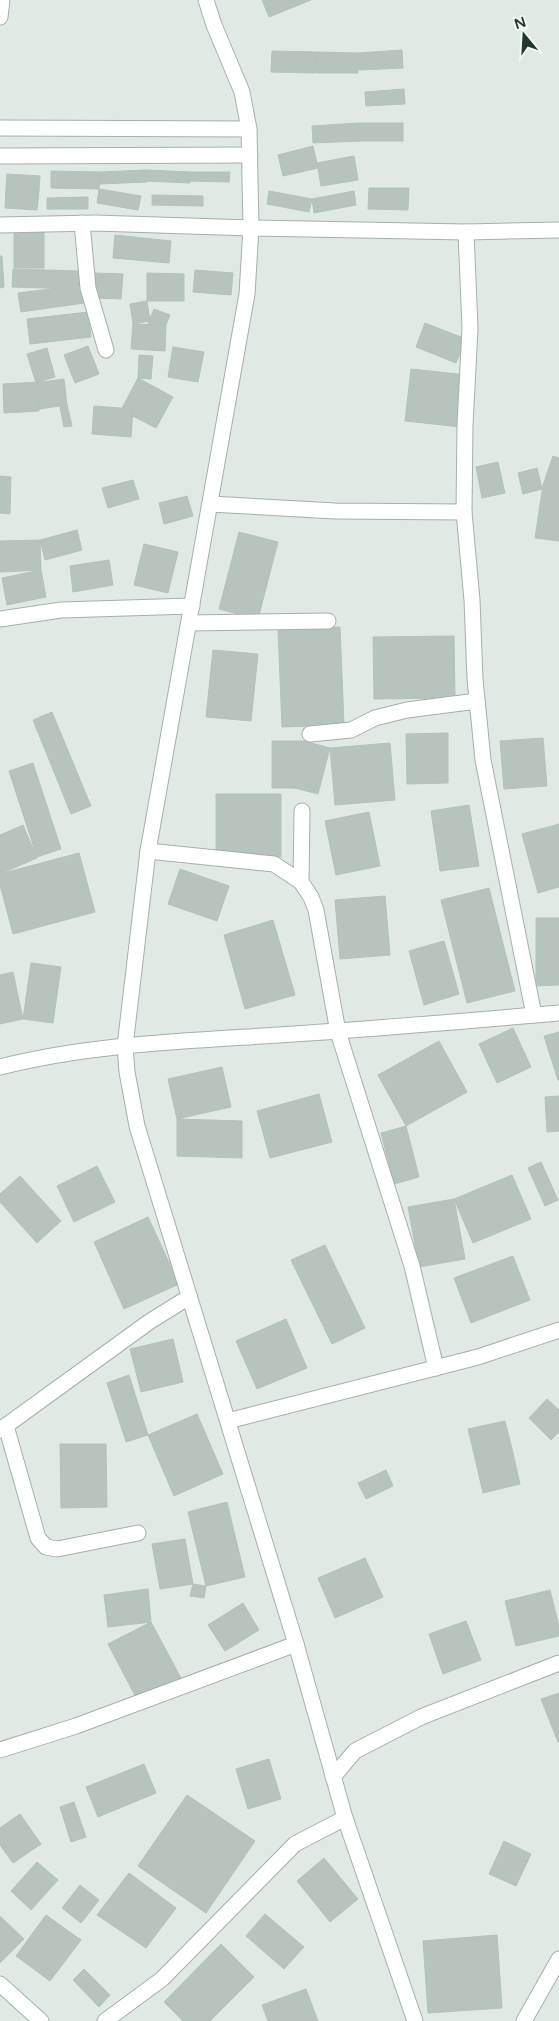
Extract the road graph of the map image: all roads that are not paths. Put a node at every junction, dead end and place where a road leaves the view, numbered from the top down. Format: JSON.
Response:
{"nodes":[{"id":1,"x":2,"y":0,"type":"edge"},
{"id":2,"x":206,"y":0,"type":"edge"},
{"id":3,"x":0,"y":17,"type":"edge"},
{"id":4,"x":0,"y":128,"type":"edge"},
{"id":5,"x":249,"y":129,"type":"junction"},
{"id":6,"x":250,"y":155,"type":"junction"},
{"id":7,"x":0,"y":156,"type":"edge"},
{"id":8,"x":82,"y":223,"type":"junction"},
{"id":9,"x":0,"y":225,"type":"edge"},
{"id":10,"x":250,"y":228,"type":"junction"},
{"id":11,"x":559,"y":230,"type":"edge"},
{"id":12,"x":466,"y":232,"type":"junction"},
{"id":13,"x":106,"y":350,"type":"dead end"},
{"id":14,"x":210,"y":504,"type":"junction"},
{"id":15,"x":464,"y":512,"type":"junction"},
{"id":16,"x":192,"y":606,"type":"junction"},
{"id":17,"x":0,"y":619,"type":"edge"},
{"id":18,"x":328,"y":621,"type":"dead end"},
{"id":19,"x":189,"y":623,"type":"junction"},
{"id":20,"x":477,"y":701,"type":"junction"},
{"id":21,"x":310,"y":734,"type":"dead end"},
{"id":22,"x":302,"y":811,"type":"dead end"},
{"id":23,"x":148,"y":851,"type":"junction"},
{"id":24,"x":301,"y":882,"type":"junction"},
{"id":25,"x":559,"y":1012,"type":"edge"},
{"id":26,"x":534,"y":1015,"type":"junction"},
{"id":27,"x":338,"y":1032,"type":"junction"},
{"id":28,"x":125,"y":1046,"type":"junction"},
{"id":29,"x":0,"y":1067,"type":"edge"},
{"id":30,"x":189,"y":1297,"type":"junction"},
{"id":31,"x":559,"y":1330,"type":"edge"},
{"id":32,"x":436,"y":1368,"type":"junction"},
{"id":33,"x":228,"y":1421,"type":"junction"},
{"id":34,"x":3,"y":1428,"type":"edge"},
{"id":35,"x":138,"y":1534,"type":"dead end"},
{"id":36,"x":296,"y":1644,"type":"junction"},
{"id":37,"x":559,"y":1663,"type":"edge"},
{"id":38,"x":0,"y":1750,"type":"edge"},
{"id":39,"x":333,"y":1777,"type":"junction"},
{"id":40,"x":345,"y":1818,"type":"junction"},
{"id":41,"x":559,"y":1959,"type":"edge"},
{"id":42,"x":0,"y":1984,"type":"edge"},
{"id":43,"x":41,"y":2021,"type":"edge"},
{"id":44,"x":105,"y":2021,"type":"edge"},
{"id":45,"x":415,"y":2021,"type":"edge"},
{"id":46,"x":524,"y":2021,"type":"edge"}],
"edges":[{"from":1,"to":3,"type":"street"},
{"from":2,"to":5,"type":"street"},
{"from":4,"to":5,"type":"street"},
{"from":5,"to":6,"type":"street"},
{"from":6,"to":7,"type":"street"},
{"from":6,"to":10,"type":"street"},
{"from":8,"to":9,"type":"street"},
{"from":8,"to":10,"type":"street"},
{"from":8,"to":13,"type":"street"},
{"from":10,"to":12,"type":"street"},
{"from":10,"to":14,"type":"street"},
{"from":11,"to":12,"type":"street"},
{"from":12,"to":15,"type":"street"},
{"from":14,"to":15,"type":"street"},
{"from":14,"to":16,"type":"street"},
{"from":15,"to":20,"type":"street"},
{"from":16,"to":17,"type":"street"},
{"from":16,"to":19,"type":"street"},
{"from":18,"to":19,"type":"street"},
{"from":19,"to":23,"type":"street"},
{"from":20,"to":21,"type":"street"},
{"from":20,"to":26,"type":"street"},
{"from":22,"to":24,"type":"street"},
{"from":23,"to":24,"type":"street"},
{"from":23,"to":28,"type":"street"},
{"from":24,"to":27,"type":"street"},
{"from":25,"to":26,"type":"street"},
{"from":26,"to":27,"type":"street"},
{"from":27,"to":28,"type":"street"},
{"from":27,"to":32,"type":"street"},
{"from":28,"to":29,"type":"street"},
{"from":28,"to":30,"type":"street"},
{"from":30,"to":33,"type":"street"},
{"from":30,"to":34,"type":"street"},
{"from":31,"to":32,"type":"street"},
{"from":32,"to":33,"type":"street"},
{"from":33,"to":36,"type":"street"},
{"from":34,"to":35,"type":"street"},
{"from":36,"to":38,"type":"street"},
{"from":36,"to":39,"type":"street"},
{"from":37,"to":39,"type":"street"},
{"from":39,"to":40,"type":"street"},
{"from":40,"to":44,"type":"street"},
{"from":40,"to":45,"type":"street"},
{"from":41,"to":46,"type":"street"},
{"from":42,"to":43,"type":"street"}]}
